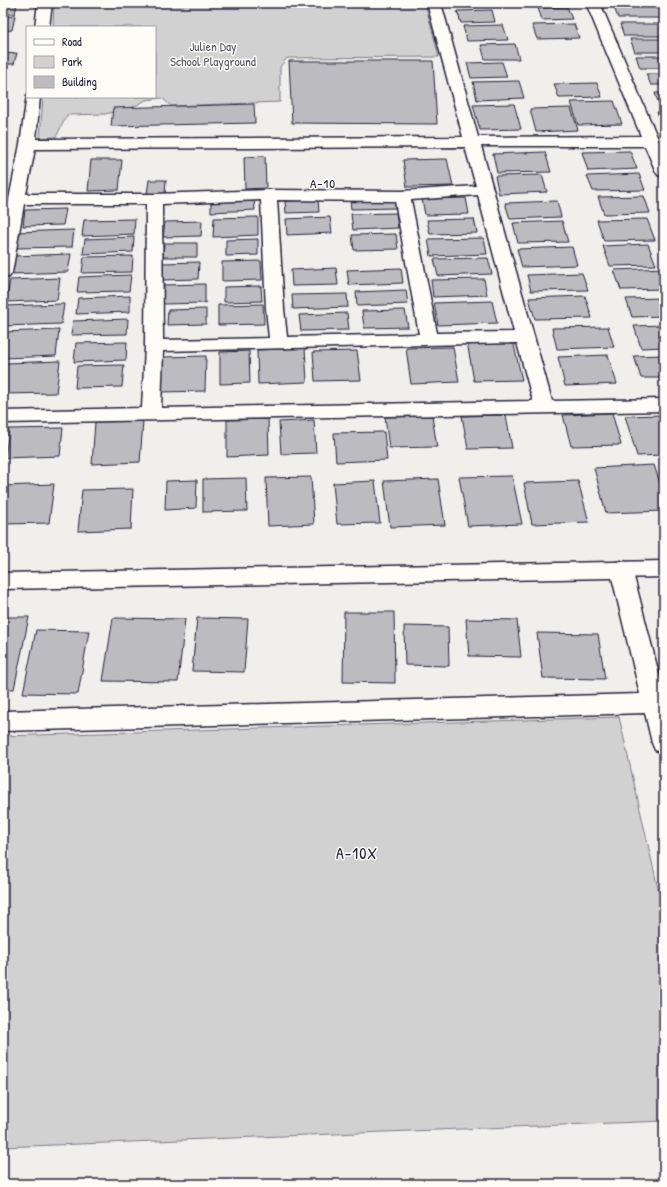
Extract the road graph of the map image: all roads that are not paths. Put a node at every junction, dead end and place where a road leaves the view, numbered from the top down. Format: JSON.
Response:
{"nodes":[{"id":1,"x":45,"y":3,"type":"edge"},
{"id":2,"x":434,"y":3,"type":"edge"},
{"id":3,"x":593,"y":3,"type":"edge"},
{"id":4,"x":42,"y":26,"type":"edge"},
{"id":5,"x":34,"y":98,"type":"edge"},
{"id":6,"x":651,"y":141,"type":"junction"},
{"id":7,"x":472,"y":142,"type":"junction"},
{"id":8,"x":28,"y":144,"type":"junction"},
{"id":9,"x":664,"y":172,"type":"edge"},
{"id":10,"x":486,"y":190,"type":"junction"},
{"id":11,"x":269,"y":195,"type":"junction"},
{"id":12,"x":402,"y":196,"type":"junction"},
{"id":13,"x":154,"y":198,"type":"junction"},
{"id":14,"x":17,"y":199,"type":"junction"},
{"id":15,"x":3,"y":273,"type":"edge"},
{"id":16,"x":525,"y":337,"type":"junction"},
{"id":17,"x":429,"y":340,"type":"junction"},
{"id":18,"x":279,"y":343,"type":"junction"},
{"id":19,"x":154,"y":346,"type":"junction"},
{"id":20,"x":664,"y":405,"type":"edge"},
{"id":21,"x":544,"y":407,"type":"junction"},
{"id":22,"x":151,"y":414,"type":"junction"},
{"id":23,"x":3,"y":417,"type":"edge"},
{"id":24,"x":664,"y":569,"type":"edge"},
{"id":25,"x":621,"y":570,"type":"junction"},
{"id":26,"x":3,"y":581,"type":"edge"},
{"id":27,"x":659,"y":703,"type":"edge"},
{"id":28,"x":3,"y":721,"type":"edge"},
{"id":29,"x":664,"y":743,"type":"edge"}],
"edges":[{"from":1,"to":4,"type":"street"},
{"from":2,"to":7,"type":"street"},
{"from":3,"to":6,"type":"street"},
{"from":5,"to":8,"type":"street"},
{"from":6,"to":7,"type":"street"},
{"from":6,"to":9,"type":"street"},
{"from":7,"to":8,"type":"street"},
{"from":7,"to":10,"type":"street"},
{"from":8,"to":14,"type":"street"},
{"from":10,"to":12,"type":"street"},
{"from":10,"to":16,"type":"street"},
{"from":11,"to":12,"type":"street"},
{"from":11,"to":13,"type":"street"},
{"from":11,"to":18,"type":"street"},
{"from":12,"to":17,"type":"street"},
{"from":13,"to":14,"type":"street"},
{"from":13,"to":19,"type":"street"},
{"from":14,"to":15,"type":"street"},
{"from":16,"to":17,"type":"street"},
{"from":16,"to":21,"type":"street"},
{"from":17,"to":18,"type":"street"},
{"from":18,"to":19,"type":"street"},
{"from":19,"to":22,"type":"street"},
{"from":20,"to":21,"type":"street"},
{"from":21,"to":22,"type":"street"},
{"from":22,"to":23,"type":"street"},
{"from":24,"to":25,"type":"street"},
{"from":25,"to":26,"type":"street"},
{"from":25,"to":27,"type":"street"},
{"from":27,"to":28,"type":"street"},
{"from":27,"to":29,"type":"street"}]}
